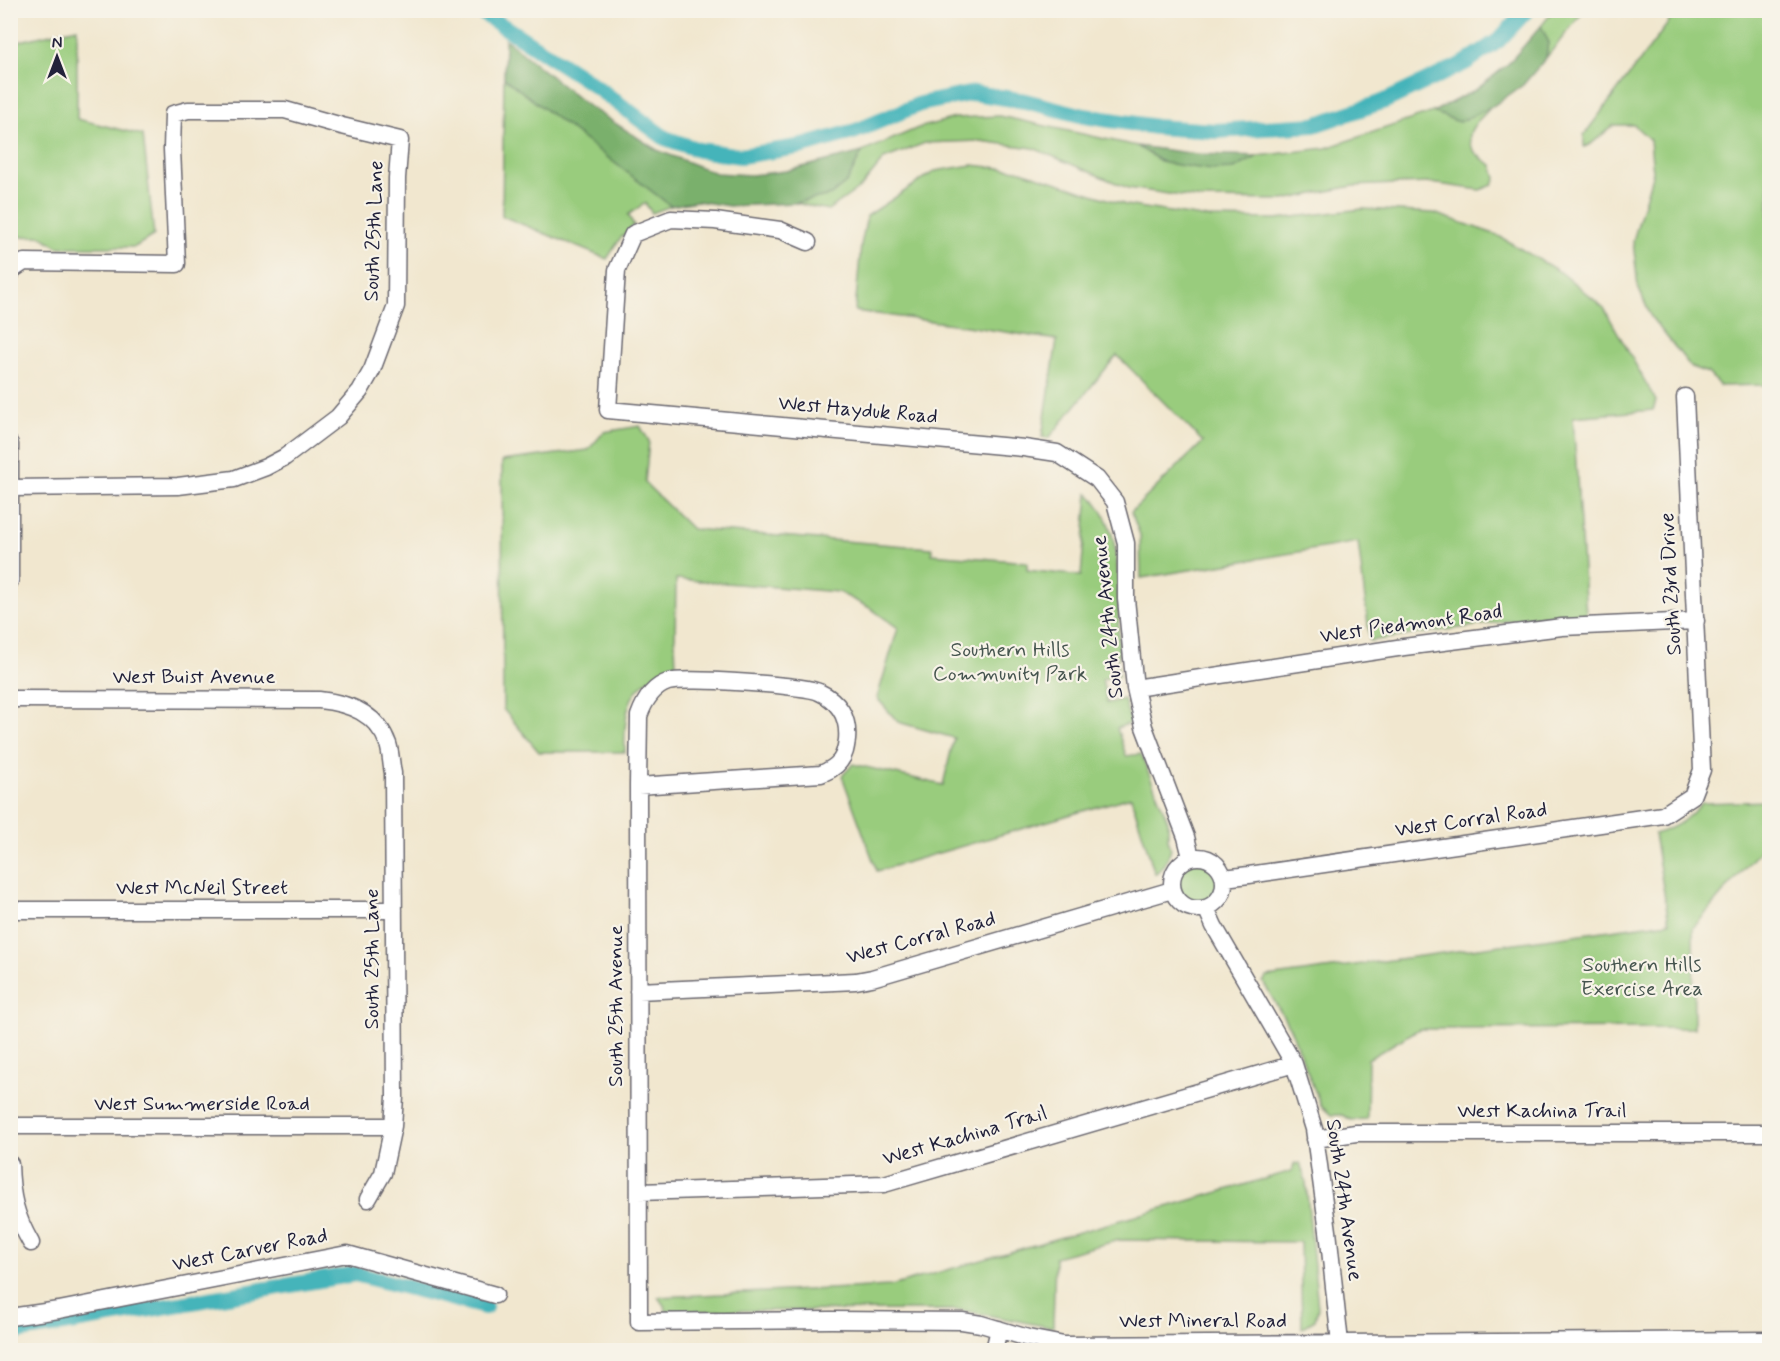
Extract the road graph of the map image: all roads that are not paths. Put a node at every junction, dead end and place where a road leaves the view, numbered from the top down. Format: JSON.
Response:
{"nodes":[{"id":1,"x":808,"y":242,"type":"dead end"},
{"id":2,"x":11,"y":273,"type":"edge"},
{"id":3,"x":1685,"y":397,"type":"dead end"},
{"id":4,"x":10,"y":444,"type":"edge"},
{"id":5,"x":1097,"y":480,"type":"joint"},
{"id":6,"x":11,"y":488,"type":"edge"},
{"id":7,"x":10,"y":581,"type":"edge"},
{"id":8,"x":1696,"y":621,"type":"junction"},
{"id":9,"x":1135,"y":688,"type":"junction"},
{"id":10,"x":10,"y":699,"type":"edge"},
{"id":11,"x":373,"y":719,"type":"joint"},
{"id":12,"x":1702,"y":770,"type":"joint"},
{"id":13,"x":638,"y":786,"type":"junction"},
{"id":14,"x":1191,"y":857,"type":"junction"},
{"id":15,"x":1224,"y":878,"type":"junction"},
{"id":16,"x":1172,"y":890,"type":"junction"},
{"id":17,"x":1206,"y":908,"type":"junction"},
{"id":18,"x":10,"y":910,"type":"edge"},
{"id":19,"x":394,"y":910,"type":"junction"},
{"id":20,"x":638,"y":991,"type":"junction"},
{"id":21,"x":1294,"y":1064,"type":"junction"},
{"id":22,"x":10,"y":1126,"type":"edge"},
{"id":23,"x":393,"y":1126,"type":"junction"},
{"id":24,"x":1770,"y":1133,"type":"edge"},
{"id":25,"x":1315,"y":1139,"type":"junction"},
{"id":26,"x":10,"y":1164,"type":"edge"},
{"id":27,"x":639,"y":1192,"type":"junction"},
{"id":28,"x":368,"y":1199,"type":"dead end"},
{"id":29,"x":31,"y":1243,"type":"dead end"},
{"id":30,"x":495,"y":1296,"type":"dead end"},
{"id":31,"x":10,"y":1317,"type":"edge"},
{"id":32,"x":639,"y":1322,"type":"joint"},
{"id":33,"x":999,"y":1329,"type":"junction"},
{"id":34,"x":1770,"y":1340,"type":"edge"},
{"id":35,"x":1341,"y":1348,"type":"edge"},
{"id":36,"x":994,"y":1350,"type":"edge"}],
"edges":[{"from":1,"to":5,"type":"street","name":"West Hayduk Road"},
{"from":2,"to":6,"type":"street","name":"South 25th Lane"},
{"from":3,"to":8,"type":"street","name":"South 23rd Drive"},
{"from":4,"to":6,"type":"street"},
{"from":5,"to":9,"type":"street","name":"South 24th Avenue"},
{"from":6,"to":7,"type":"street"},
{"from":8,"to":9,"type":"street","name":"West Piedmont Road"},
{"from":8,"to":12,"type":"street","name":"South 23rd Drive"},
{"from":9,"to":14,"type":"street","name":"South 24th Avenue"},
{"from":10,"to":11,"type":"street","name":"West Buist Avenue"},
{"from":11,"to":19,"type":"street","name":"South 25th Lane"},
{"from":12,"to":15,"type":"street","name":"West Corral Road"},
{"from":13,"to":13,"type":"street","name":"South 25th Avenue"},
{"from":13,"to":20,"type":"street","name":"South 25th Avenue"},
{"from":14,"to":15,"type":"street"},
{"from":14,"to":16,"type":"street"},
{"from":15,"to":17,"type":"street"},
{"from":16,"to":17,"type":"street"},
{"from":16,"to":20,"type":"street","name":"West Corral Road"},
{"from":17,"to":21,"type":"street","name":"South 24th Avenue"},
{"from":18,"to":19,"type":"street","name":"West McNeil Street"},
{"from":19,"to":23,"type":"street","name":"South 25th Lane"},
{"from":20,"to":27,"type":"street","name":"South 25th Avenue"},
{"from":21,"to":25,"type":"street","name":"South 24th Avenue"},
{"from":21,"to":27,"type":"street","name":"West Kachina Trail"},
{"from":22,"to":23,"type":"street","name":"West Summerside Road"},
{"from":23,"to":28,"type":"street","name":"South 25th Lane"},
{"from":24,"to":25,"type":"street","name":"West Kachina Trail"},
{"from":25,"to":35,"type":"street","name":"South 24th Avenue"},
{"from":26,"to":29,"type":"street"},
{"from":27,"to":32,"type":"street","name":"South 25th Avenue"},
{"from":30,"to":31,"type":"street","name":"West Carver Road"},
{"from":32,"to":33,"type":"street","name":"West Mineral Road"},
{"from":33,"to":35,"type":"street","name":"West Mineral Road"},
{"from":33,"to":36,"type":"street"},
{"from":34,"to":35,"type":"street","name":"West Mineral Road"}]}
